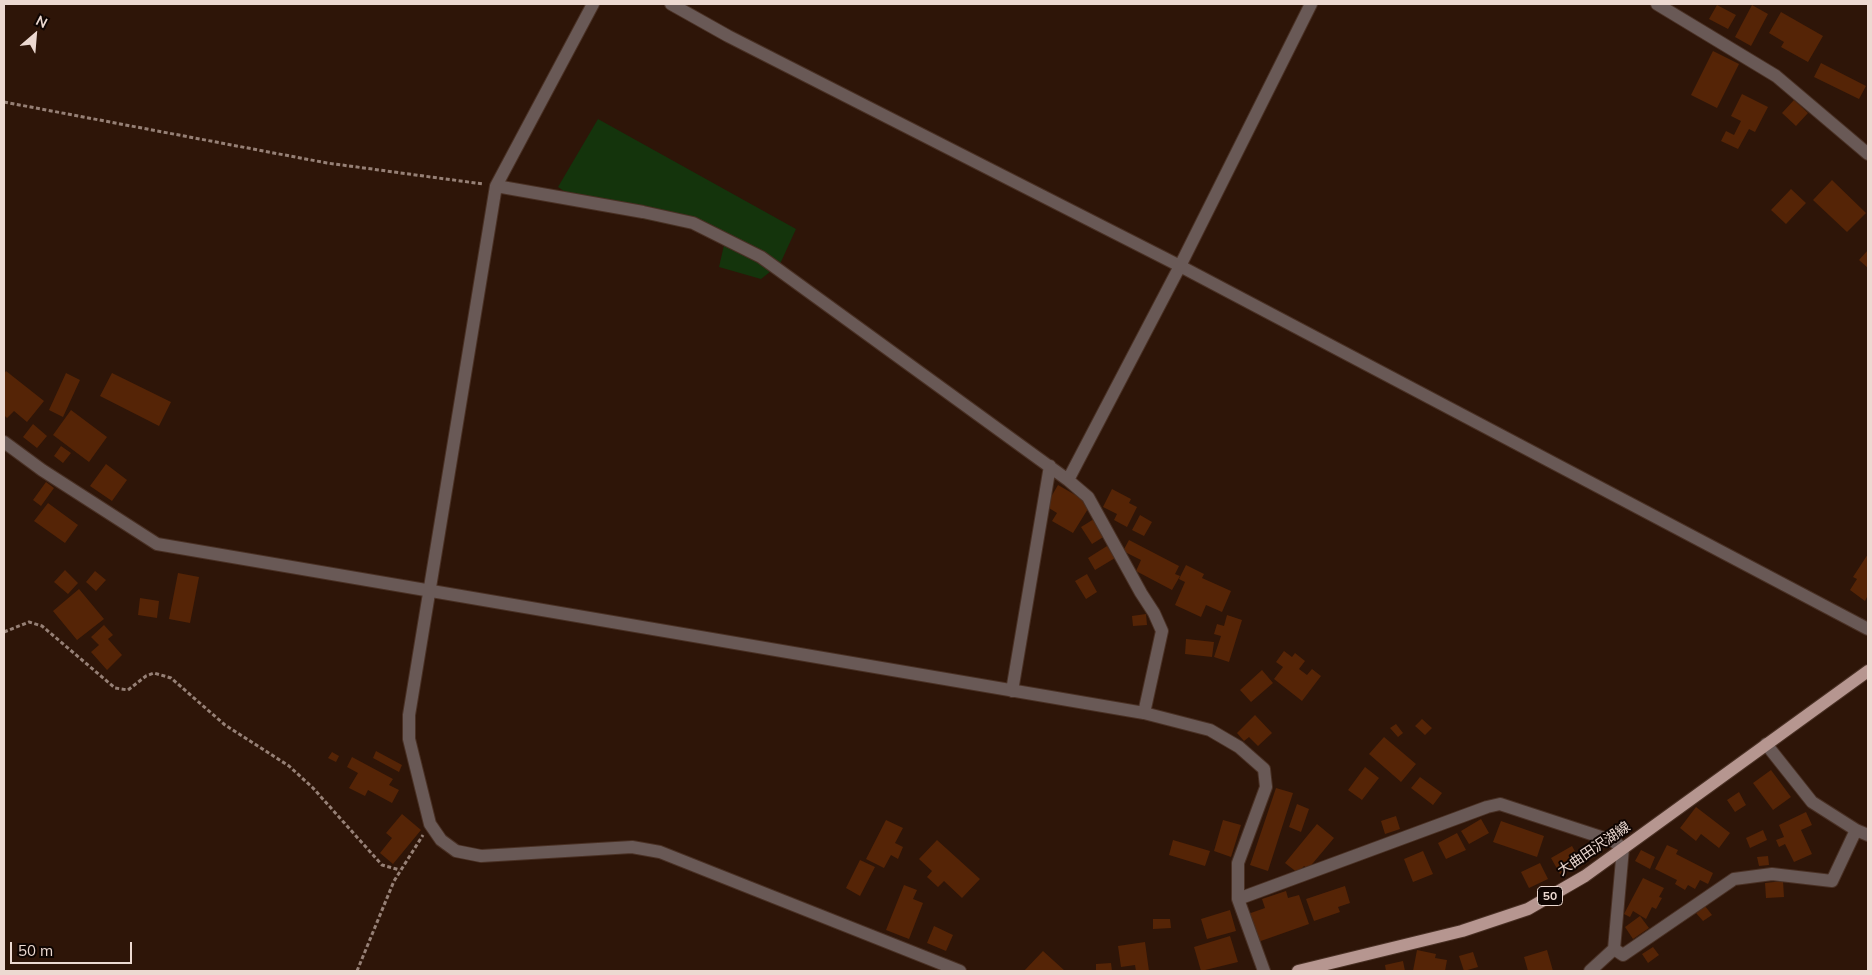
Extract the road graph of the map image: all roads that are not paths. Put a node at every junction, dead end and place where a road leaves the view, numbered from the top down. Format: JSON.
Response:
{"nodes":[{"id":1,"x":593,"y":4,"type":"edge"},
{"id":2,"x":671,"y":4,"type":"edge"},
{"id":3,"x":1311,"y":4,"type":"edge"},
{"id":4,"x":1657,"y":4,"type":"edge"},
{"id":5,"x":1868,"y":154,"type":"edge"},
{"id":6,"x":496,"y":186,"type":"junction"},
{"id":7,"x":1180,"y":266,"type":"junction"},
{"id":8,"x":4,"y":442,"type":"edge"},
{"id":9,"x":1050,"y":466,"type":"junction"},
{"id":10,"x":1068,"y":480,"type":"junction"},
{"id":11,"x":428,"y":591,"type":"junction"},
{"id":12,"x":1868,"y":629,"type":"edge"},
{"id":13,"x":1868,"y":671,"type":"edge"},
{"id":14,"x":1012,"y":691,"type":"junction"},
{"id":15,"x":1144,"y":713,"type":"junction"},
{"id":16,"x":1766,"y":744,"type":"junction"},
{"id":17,"x":1862,"y":833,"type":"edge"},
{"id":18,"x":1623,"y":848,"type":"junction"},
{"id":19,"x":1238,"y":899,"type":"junction"},
{"id":20,"x":1614,"y":950,"type":"junction"},
{"id":21,"x":960,"y":971,"type":"edge"},
{"id":22,"x":1264,"y":971,"type":"edge"},
{"id":23,"x":1298,"y":971,"type":"edge"},
{"id":24,"x":1590,"y":971,"type":"edge"}],
"edges":[{"from":1,"to":6,"type":"street"},
{"from":2,"to":7,"type":"street"},
{"from":3,"to":7,"type":"street"},
{"from":4,"to":5,"type":"street"},
{"from":6,"to":9,"type":"street"},
{"from":6,"to":11,"type":"street"},
{"from":7,"to":10,"type":"street"},
{"from":7,"to":12,"type":"street"},
{"from":8,"to":11,"type":"street"},
{"from":9,"to":10,"type":"street"},
{"from":9,"to":14,"type":"street"},
{"from":10,"to":15,"type":"street"},
{"from":11,"to":14,"type":"street"},
{"from":11,"to":21,"type":"street"},
{"from":13,"to":16,"type":"main road","name":"大曲田沢湖線","number":"50"},
{"from":14,"to":15,"type":"street"},
{"from":15,"to":19,"type":"street"},
{"from":16,"to":17,"type":"street"},
{"from":16,"to":18,"type":"main road","name":"大曲田沢湖線","number":"50"},
{"from":17,"to":20,"type":"street"},
{"from":18,"to":19,"type":"street"},
{"from":18,"to":20,"type":"street"},
{"from":18,"to":23,"type":"main road","name":"大曲田沢湖線","number":"50"},
{"from":19,"to":22,"type":"street"},
{"from":20,"to":24,"type":"street"}]}
